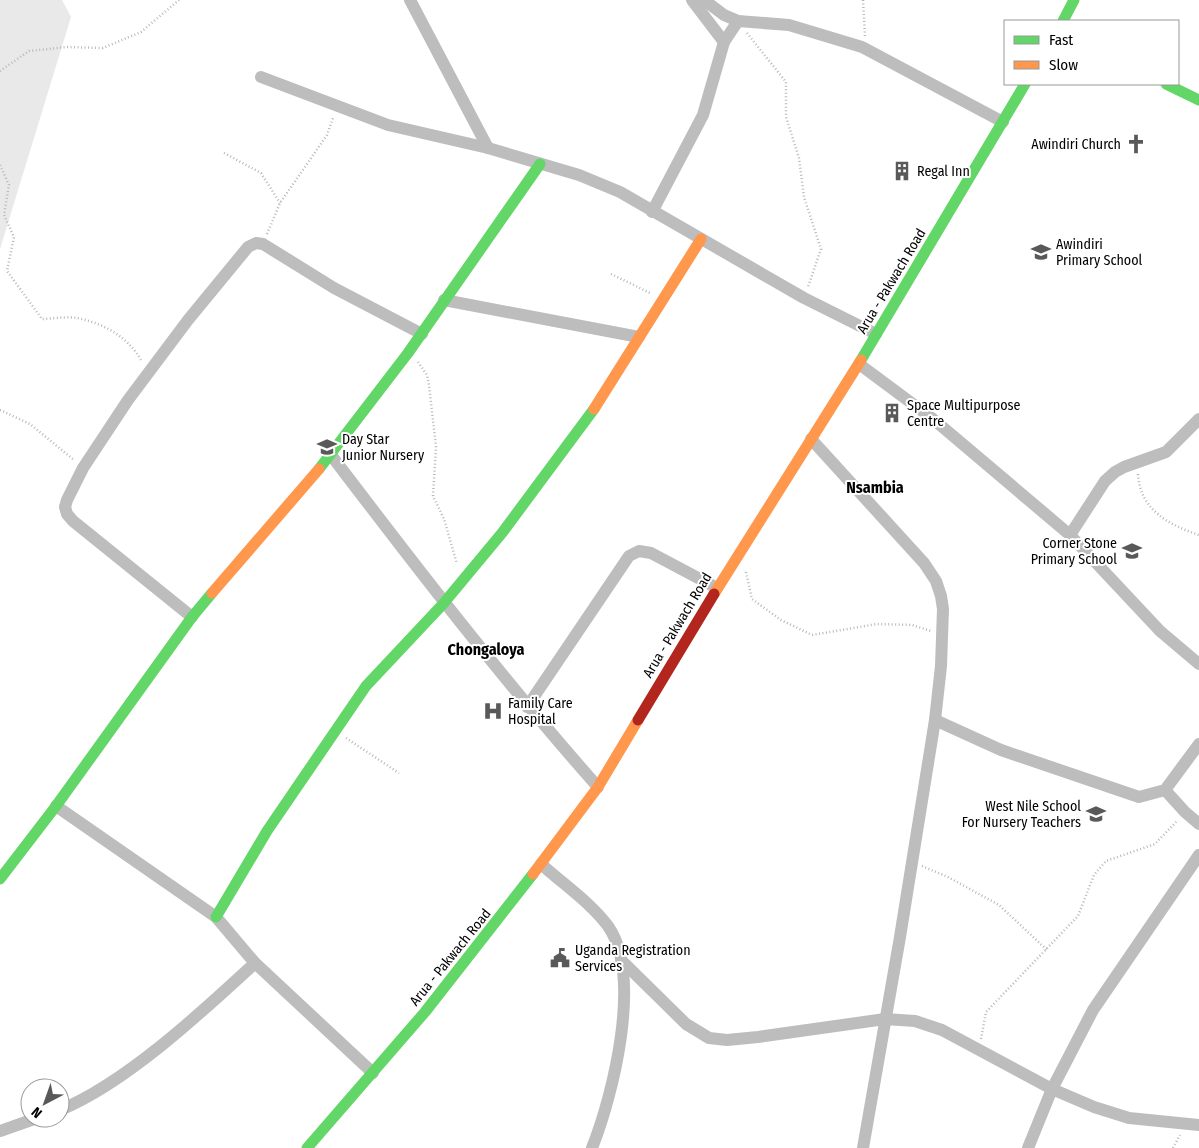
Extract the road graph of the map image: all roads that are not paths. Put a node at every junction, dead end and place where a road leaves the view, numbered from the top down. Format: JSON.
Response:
{"nodes":[{"id":1,"x":410,"y":0,"type":"edge"},
{"id":2,"x":692,"y":0,"type":"edge"},
{"id":3,"x":704,"y":0,"type":"edge"},
{"id":4,"x":1074,"y":0,"type":"edge"},
{"id":5,"x":1064,"y":20,"type":"edge"},
{"id":6,"x":738,"y":21,"type":"junction"},
{"id":7,"x":724,"y":42,"type":"junction"},
{"id":8,"x":260,"y":77,"type":"dead end"},
{"id":9,"x":1025,"y":85,"type":"edge"},
{"id":10,"x":1168,"y":85,"type":"edge"},
{"id":11,"x":1199,"y":100,"type":"edge"},
{"id":12,"x":1003,"y":122,"type":"junction"},
{"id":13,"x":488,"y":148,"type":"junction"},
{"id":14,"x":540,"y":164,"type":"junction"},
{"id":15,"x":652,"y":212,"type":"junction"},
{"id":16,"x":701,"y":238,"type":"junction"},
{"id":17,"x":444,"y":300,"type":"junction"},
{"id":18,"x":422,"y":334,"type":"junction"},
{"id":19,"x":876,"y":334,"type":"junction"},
{"id":20,"x":639,"y":338,"type":"junction"},
{"id":21,"x":859,"y":364,"type":"junction"},
{"id":22,"x":1199,"y":419,"type":"edge"},
{"id":23,"x":810,"y":439,"type":"junction"},
{"id":24,"x":330,"y":455,"type":"junction"},
{"id":25,"x":1070,"y":535,"type":"junction"},
{"id":26,"x":717,"y":588,"type":"junction"},
{"id":27,"x":443,"y":604,"type":"junction"},
{"id":28,"x":192,"y":617,"type":"junction"},
{"id":29,"x":1199,"y":664,"type":"edge"},
{"id":30,"x":527,"y":707,"type":"junction"},
{"id":31,"x":935,"y":720,"type":"junction"},
{"id":32,"x":1199,"y":744,"type":"edge"},
{"id":33,"x":598,"y":787,"type":"junction"},
{"id":34,"x":1165,"y":790,"type":"junction"},
{"id":35,"x":56,"y":806,"type":"junction"},
{"id":36,"x":1199,"y":824,"type":"edge"},
{"id":37,"x":1199,"y":854,"type":"edge"},
{"id":38,"x":541,"y":864,"type":"junction"},
{"id":39,"x":0,"y":879,"type":"edge"},
{"id":40,"x":216,"y":917,"type":"junction"},
{"id":41,"x":621,"y":960,"type":"junction"},
{"id":42,"x":255,"y":963,"type":"junction"},
{"id":43,"x":885,"y":1019,"type":"junction"},
{"id":44,"x":373,"y":1073,"type":"junction"},
{"id":45,"x":1052,"y":1089,"type":"junction"},
{"id":46,"x":70,"y":1105,"type":"edge"},
{"id":47,"x":20,"y":1124,"type":"edge"},
{"id":48,"x":1199,"y":1125,"type":"edge"},
{"id":49,"x":0,"y":1130,"type":"edge"},
{"id":50,"x":310,"y":1146,"type":"edge"},
{"id":51,"x":592,"y":1148,"type":"edge"},
{"id":52,"x":863,"y":1148,"type":"edge"},
{"id":53,"x":1028,"y":1148,"type":"edge"}],
"edges":[{"from":1,"to":13,"type":"street"},
{"from":2,"to":7,"type":"street"},
{"from":3,"to":6,"type":"street"},
{"from":4,"to":5,"type":"street"},
{"from":6,"to":7,"type":"street"},
{"from":6,"to":12,"type":"street"},
{"from":7,"to":15,"type":"street"},
{"from":8,"to":13,"type":"street"},
{"from":9,"to":12,"type":"street","name":"Arua - Pakwach Road"},
{"from":10,"to":11,"type":"street"},
{"from":12,"to":19,"type":"street","name":"Arua - Pakwach Road"},
{"from":13,"to":14,"type":"street"},
{"from":14,"to":15,"type":"street"},
{"from":14,"to":17,"type":"street"},
{"from":15,"to":16,"type":"street"},
{"from":16,"to":19,"type":"street"},
{"from":16,"to":20,"type":"street"},
{"from":17,"to":18,"type":"street"},
{"from":17,"to":20,"type":"street"},
{"from":18,"to":24,"type":"street"},
{"from":18,"to":28,"type":"street"},
{"from":19,"to":21,"type":"street","name":"Arua - Pakwach Road"},
{"from":20,"to":27,"type":"street"},
{"from":21,"to":23,"type":"street","name":"Arua - Pakwach Road"},
{"from":21,"to":25,"type":"street"},
{"from":22,"to":25,"type":"street"},
{"from":23,"to":26,"type":"street","name":"Arua - Pakwach Road"},
{"from":23,"to":31,"type":"street"},
{"from":24,"to":27,"type":"street"},
{"from":24,"to":28,"type":"street"},
{"from":25,"to":29,"type":"street"},
{"from":26,"to":30,"type":"street"},
{"from":26,"to":33,"type":"street","name":"Arua - Pakwach Road"},
{"from":27,"to":30,"type":"street"},
{"from":27,"to":40,"type":"street"},
{"from":28,"to":35,"type":"street"},
{"from":30,"to":33,"type":"street"},
{"from":31,"to":34,"type":"street"},
{"from":31,"to":43,"type":"street"},
{"from":32,"to":34,"type":"street"},
{"from":33,"to":38,"type":"street","name":"Arua - Pakwach Road"},
{"from":34,"to":36,"type":"street"},
{"from":35,"to":39,"type":"street"},
{"from":35,"to":40,"type":"street"},
{"from":37,"to":45,"type":"street"},
{"from":38,"to":41,"type":"street"},
{"from":38,"to":44,"type":"street","name":"Arua - Pakwach Road"},
{"from":40,"to":42,"type":"street"},
{"from":41,"to":43,"type":"street"},
{"from":41,"to":51,"type":"street"},
{"from":42,"to":44,"type":"street"},
{"from":42,"to":46,"type":"street"},
{"from":43,"to":45,"type":"street"},
{"from":43,"to":52,"type":"street"},
{"from":44,"to":50,"type":"street","name":"Arua - Pakwach Road"},
{"from":45,"to":48,"type":"street"},
{"from":45,"to":53,"type":"street"},
{"from":47,"to":49,"type":"street"}]}
